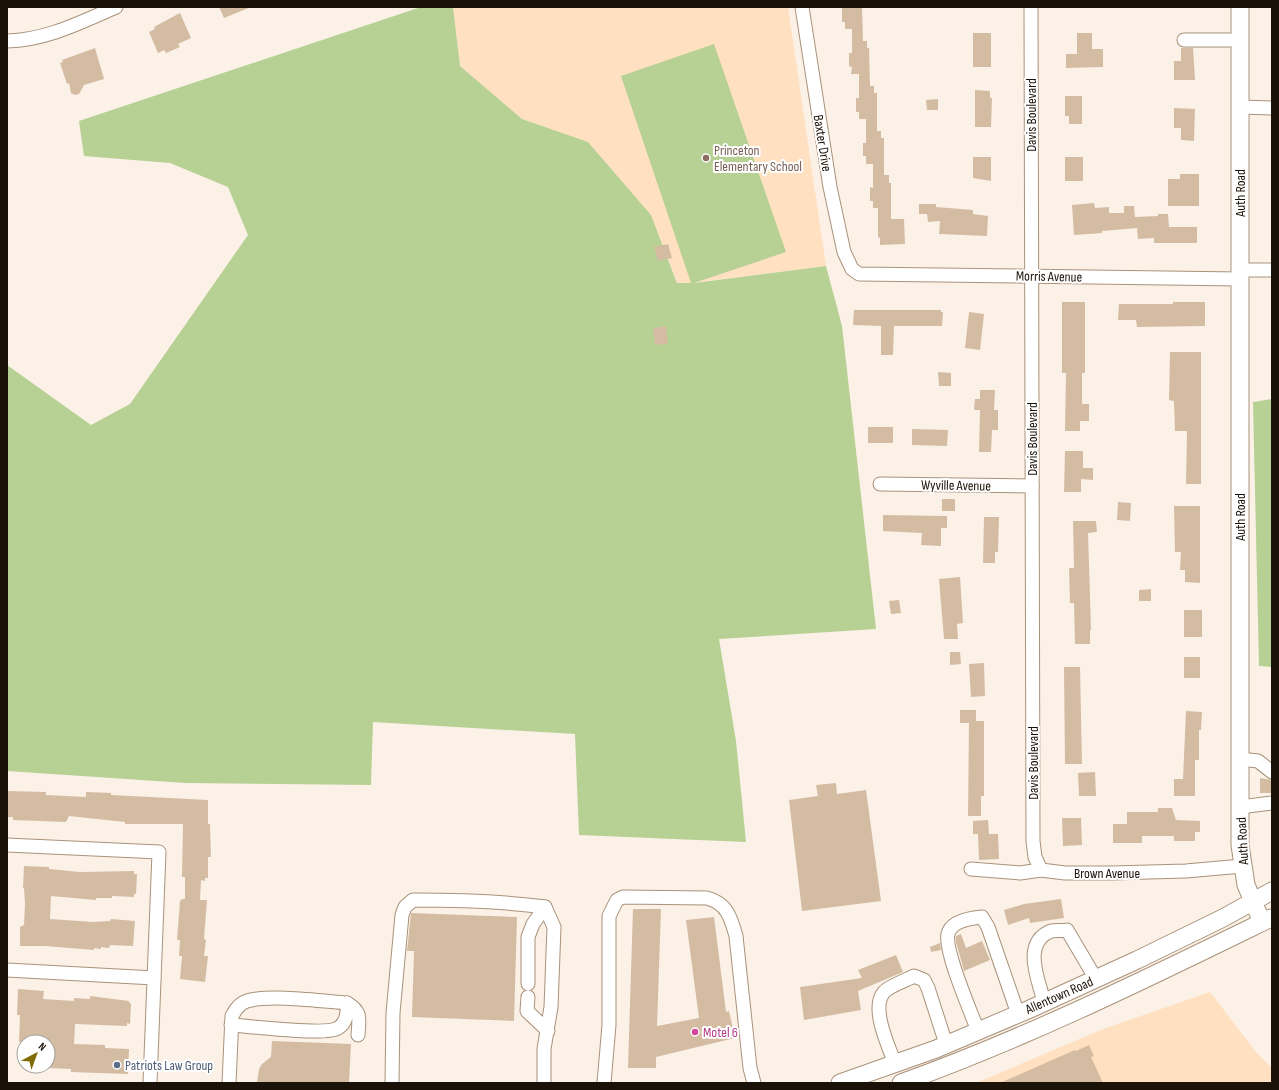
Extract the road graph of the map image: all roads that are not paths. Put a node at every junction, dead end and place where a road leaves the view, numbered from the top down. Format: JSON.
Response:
{"nodes":[{"id":1,"x":116,"y":7,"type":"edge"},
{"id":2,"x":802,"y":7,"type":"edge"},
{"id":3,"x":1031,"y":7,"type":"edge"},
{"id":4,"x":1240,"y":7,"type":"edge"},
{"id":5,"x":1184,"y":40,"type":"dead end"},
{"id":6,"x":1240,"y":40,"type":"junction"},
{"id":7,"x":7,"y":41,"type":"edge"},
{"id":8,"x":1240,"y":107,"type":"junction"},
{"id":9,"x":1272,"y":108,"type":"edge"},
{"id":10,"x":1272,"y":270,"type":"edge"},
{"id":11,"x":859,"y":274,"type":"joint"},
{"id":12,"x":1240,"y":274,"type":"junction"},
{"id":13,"x":1032,"y":276,"type":"junction"},
{"id":14,"x":880,"y":484,"type":"dead end"},
{"id":15,"x":1032,"y":486,"type":"junction"},
{"id":16,"x":1240,"y":759,"type":"junction"},
{"id":17,"x":1272,"y":772,"type":"edge"},
{"id":18,"x":1272,"y":804,"type":"edge"},
{"id":19,"x":1240,"y":807,"type":"junction"},
{"id":20,"x":7,"y":845,"type":"edge"},
{"id":21,"x":1242,"y":866,"type":"junction"},
{"id":22,"x":971,"y":869,"type":"dead end"},
{"id":23,"x":1041,"y":870,"type":"junction"},
{"id":24,"x":1272,"y":891,"type":"edge"},
{"id":25,"x":1252,"y":903,"type":"junction"},
{"id":26,"x":545,"y":907,"type":"junction"},
{"id":27,"x":1267,"y":920,"type":"edge"},
{"id":28,"x":7,"y":970,"type":"edge"},
{"id":29,"x":154,"y":978,"type":"junction"},
{"id":30,"x":1096,"y":979,"type":"junction"},
{"id":31,"x":528,"y":984,"type":"dead end"},
{"id":32,"x":528,"y":997,"type":"dead end"},
{"id":33,"x":1044,"y":1002,"type":"junction"},
{"id":34,"x":347,"y":1004,"type":"junction"},
{"id":35,"x":1018,"y":1014,"type":"junction"},
{"id":36,"x":231,"y":1025,"type":"junction"},
{"id":37,"x":548,"y":1031,"type":"junction"},
{"id":38,"x":978,"y":1031,"type":"junction"},
{"id":39,"x":358,"y":1035,"type":"dead end"},
{"id":40,"x":946,"y":1044,"type":"junction"},
{"id":41,"x":895,"y":1064,"type":"junction"},
{"id":42,"x":150,"y":1083,"type":"edge"},
{"id":43,"x":229,"y":1083,"type":"edge"},
{"id":44,"x":392,"y":1083,"type":"edge"},
{"id":45,"x":544,"y":1083,"type":"edge"},
{"id":46,"x":604,"y":1083,"type":"edge"},
{"id":47,"x":754,"y":1083,"type":"edge"},
{"id":48,"x":840,"y":1083,"type":"edge"},
{"id":49,"x":901,"y":1083,"type":"edge"}],
"edges":[{"from":1,"to":7,"type":"street"},
{"from":2,"to":11,"type":"street","name":"Baxter Drive"},
{"from":3,"to":13,"type":"street","name":"Davis Boulevard"},
{"from":4,"to":6,"type":"main road","name":"Auth Road"},
{"from":5,"to":6,"type":"street"},
{"from":6,"to":8,"type":"main road","name":"Auth Road"},
{"from":8,"to":9,"type":"street"},
{"from":8,"to":12,"type":"main road","name":"Auth Road"},
{"from":10,"to":12,"type":"street","name":"Morris Avenue"},
{"from":11,"to":13,"type":"street","name":"Morris Avenue"},
{"from":12,"to":13,"type":"street","name":"Morris Avenue"},
{"from":12,"to":16,"type":"main road","name":"Auth Road"},
{"from":13,"to":15,"type":"street","name":"Davis Boulevard"},
{"from":14,"to":15,"type":"street","name":"Wyville Avenue"},
{"from":15,"to":23,"type":"street","name":"Davis Boulevard"},
{"from":16,"to":17,"type":"street"},
{"from":16,"to":19,"type":"main road","name":"Auth Road"},
{"from":18,"to":19,"type":"street"},
{"from":19,"to":21,"type":"main road","name":"Auth Road"},
{"from":20,"to":29,"type":"street"},
{"from":21,"to":23,"type":"street","name":"Brown Avenue"},
{"from":21,"to":25,"type":"main road","name":"Auth Road"},
{"from":22,"to":23,"type":"street","name":"Brown Avenue"},
{"from":24,"to":25,"type":"main road","name":"Allentown Road"},
{"from":25,"to":27,"type":"main road","name":"Auth Road"},
{"from":25,"to":30,"type":"main road","name":"Allentown Road"},
{"from":26,"to":31,"type":"street"},
{"from":26,"to":37,"type":"street"},
{"from":26,"to":44,"type":"street"},
{"from":27,"to":49,"type":"main road","name":"Allentown Road"},
{"from":28,"to":29,"type":"street"},
{"from":29,"to":42,"type":"street"},
{"from":30,"to":33,"type":"main road","name":"Allentown Road"},
{"from":30,"to":33,"type":"street"},
{"from":32,"to":37,"type":"street"},
{"from":33,"to":35,"type":"main road","name":"Allentown Road"},
{"from":34,"to":36,"type":"street"},
{"from":34,"to":36,"type":"street"},
{"from":34,"to":39,"type":"street"},
{"from":35,"to":38,"type":"main road","name":"Allentown Road"},
{"from":35,"to":38,"type":"street"},
{"from":36,"to":43,"type":"street"},
{"from":37,"to":45,"type":"street"},
{"from":38,"to":40,"type":"main road","name":"Allentown Road"},
{"from":40,"to":41,"type":"main road","name":"Allentown Road"},
{"from":40,"to":41,"type":"street"},
{"from":41,"to":48,"type":"main road","name":"Allentown Road"},
{"from":46,"to":47,"type":"street"}]}
